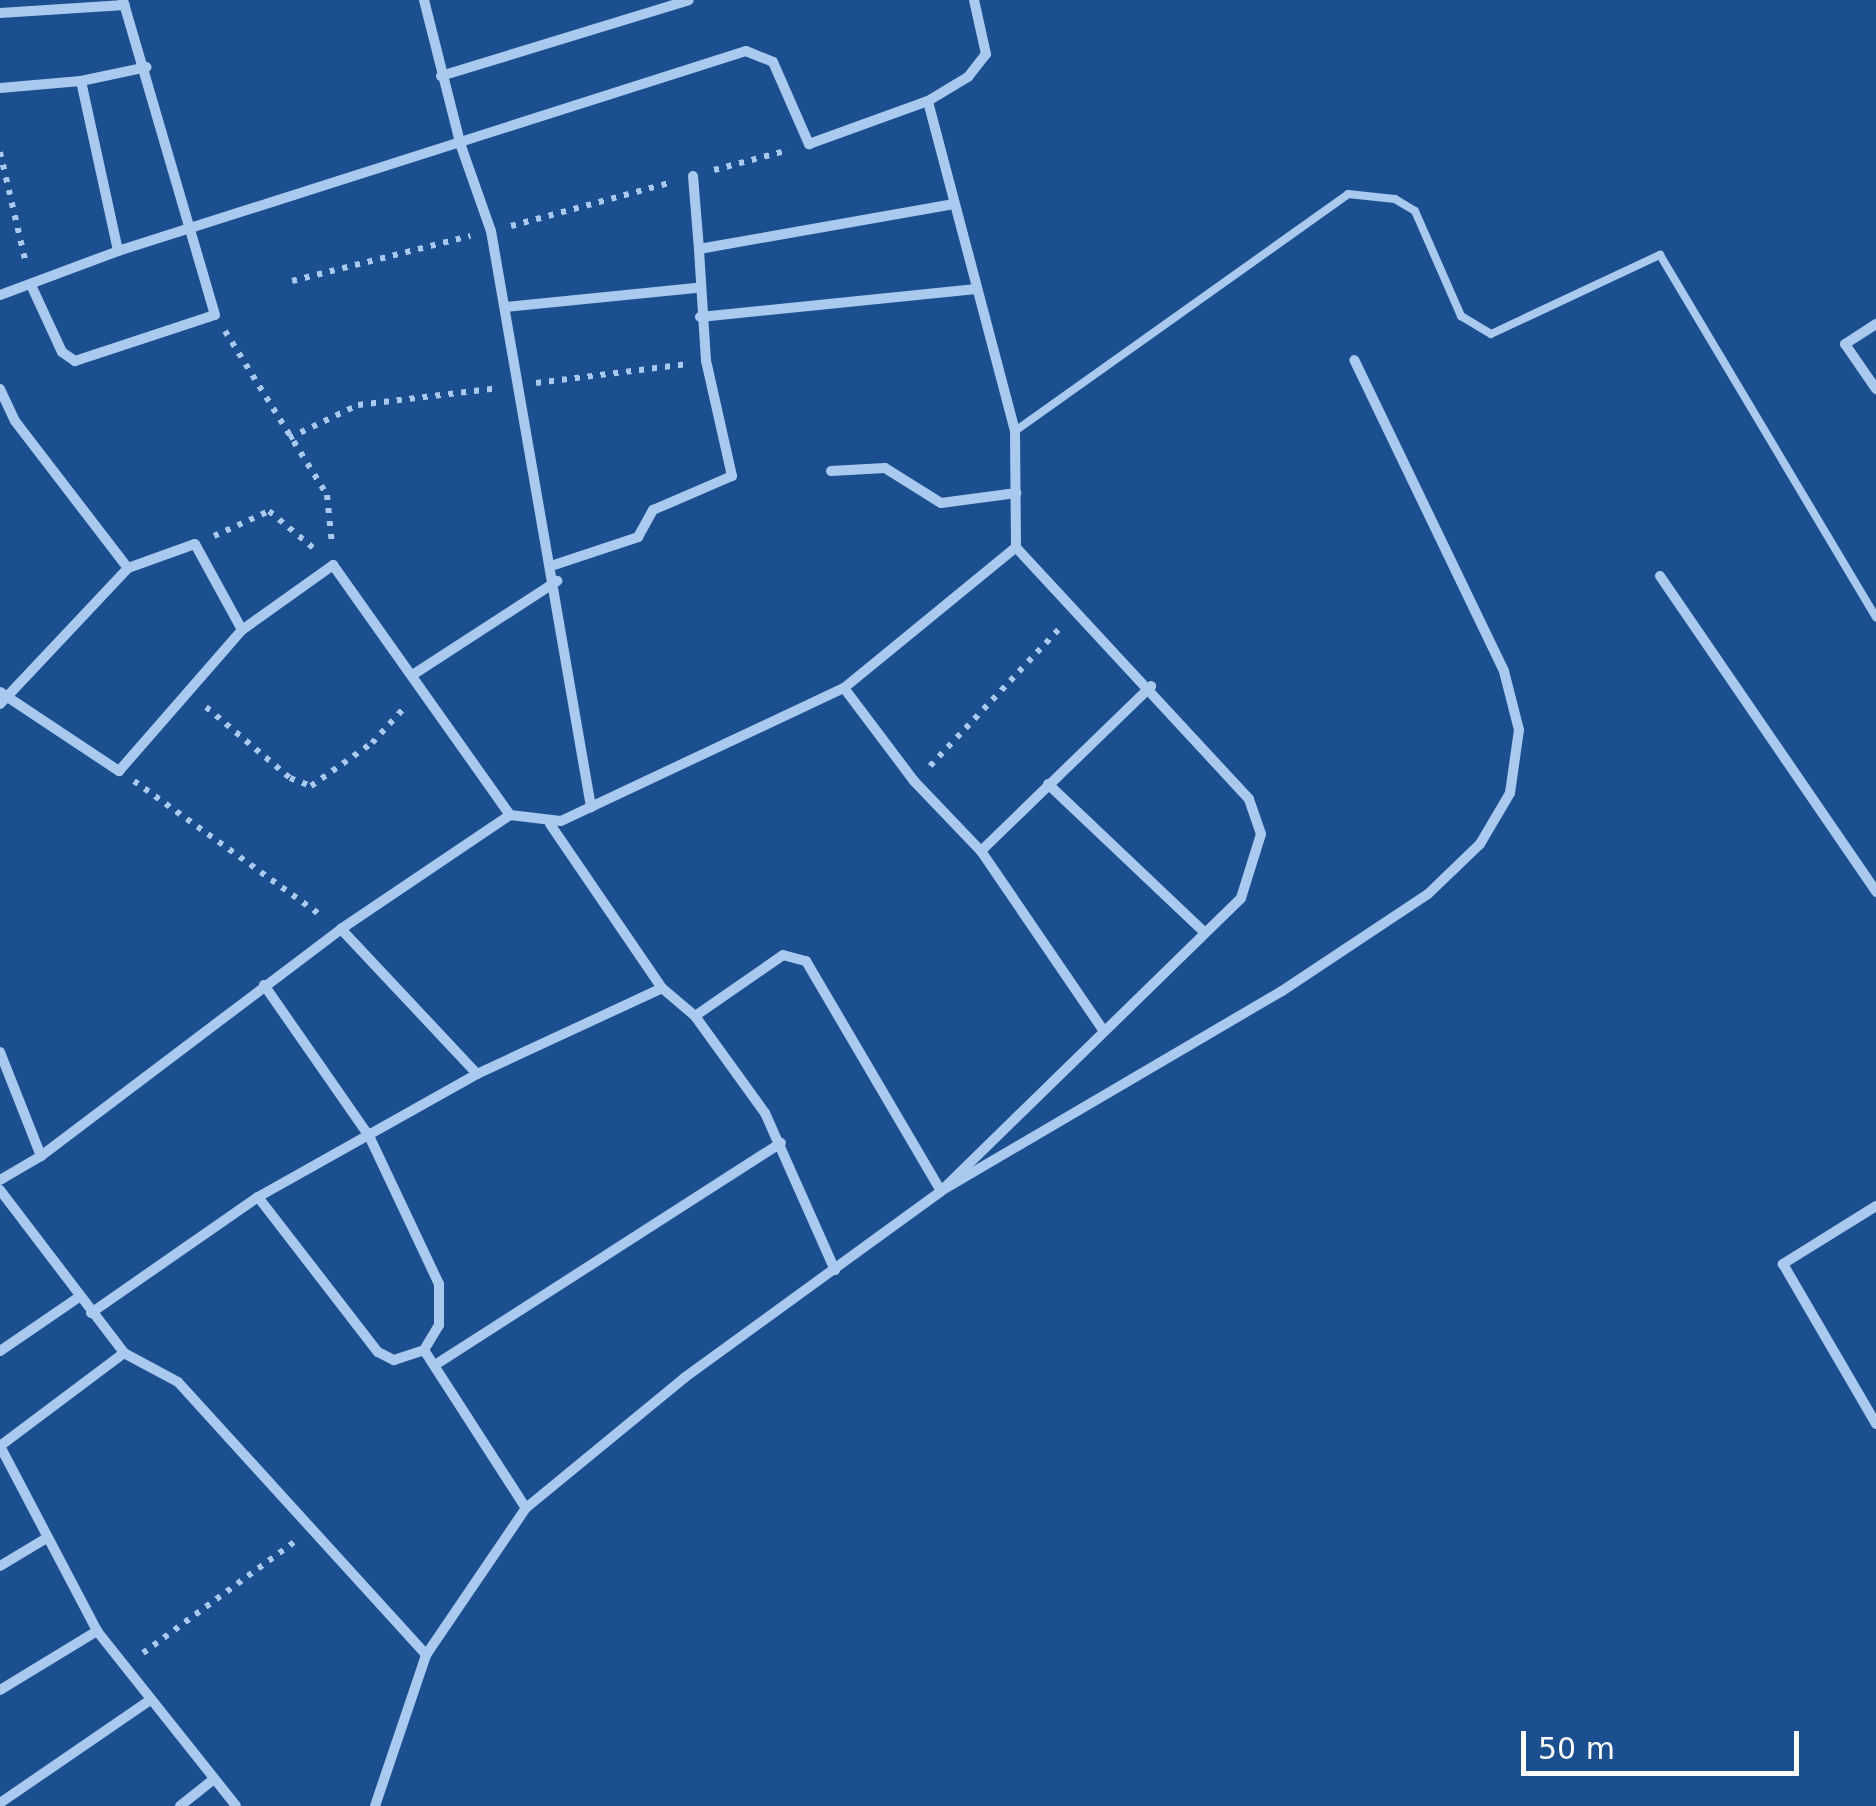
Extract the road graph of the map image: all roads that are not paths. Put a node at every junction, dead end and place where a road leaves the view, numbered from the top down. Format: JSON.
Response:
{"nodes":[{"id":1,"x":424,"y":0,"type":"edge"},
{"id":2,"x":690,"y":0,"type":"edge"},
{"id":3,"x":974,"y":0,"type":"edge"},
{"id":4,"x":124,"y":2,"type":"edge"},
{"id":5,"x":0,"y":12,"type":"edge"},
{"id":6,"x":147,"y":67,"type":"junction"},
{"id":7,"x":441,"y":76,"type":"junction"},
{"id":8,"x":81,"y":81,"type":"junction"},
{"id":9,"x":0,"y":88,"type":"edge"},
{"id":10,"x":928,"y":101,"type":"junction"},
{"id":11,"x":460,"y":146,"type":"junction"},
{"id":12,"x":692,"y":176,"type":"road end"},
{"id":13,"x":954,"y":204,"type":"junction"},
{"id":14,"x":193,"y":226,"type":"junction"},
{"id":15,"x":698,"y":249,"type":"junction"},
{"id":16,"x":118,"y":251,"type":"junction"},
{"id":17,"x":30,"y":285,"type":"junction"},
{"id":18,"x":698,"y":288,"type":"junction"},
{"id":19,"x":974,"y":289,"type":"junction"},
{"id":20,"x":0,"y":295,"type":"edge"},
{"id":21,"x":506,"y":307,"type":"junction"},
{"id":22,"x":700,"y":317,"type":"junction"},
{"id":23,"x":1876,"y":324,"type":"edge"},
{"id":24,"x":1354,"y":360,"type":"dead end"},
{"id":25,"x":1876,"y":388,"type":"edge"},
{"id":26,"x":0,"y":389,"type":"edge"},
{"id":27,"x":1016,"y":431,"type":"junction"},
{"id":28,"x":831,"y":471,"type":"dead end"},
{"id":29,"x":1016,"y":493,"type":"junction"},
{"id":30,"x":1016,"y":547,"type":"junction"},
{"id":31,"x":554,"y":565,"type":"junction"},
{"id":32,"x":128,"y":568,"type":"junction"},
{"id":33,"x":1660,"y":576,"type":"dead end"},
{"id":34,"x":557,"y":581,"type":"junction"},
{"id":35,"x":1876,"y":618,"type":"edge"},
{"id":36,"x":242,"y":630,"type":"junction"},
{"id":37,"x":414,"y":674,"type":"junction"},
{"id":38,"x":1151,"y":686,"type":"junction"},
{"id":39,"x":844,"y":688,"type":"junction"},
{"id":40,"x":2,"y":697,"type":"edge"},
{"id":41,"x":1048,"y":784,"type":"junction"},
{"id":42,"x":592,"y":806,"type":"junction"},
{"id":43,"x":510,"y":815,"type":"junction"},
{"id":44,"x":550,"y":824,"type":"junction"},
{"id":45,"x":981,"y":851,"type":"junction"},
{"id":46,"x":1876,"y":892,"type":"edge"},
{"id":47,"x":340,"y":929,"type":"junction"},
{"id":48,"x":1204,"y":932,"type":"junction"},
{"id":49,"x":264,"y":985,"type":"junction"},
{"id":50,"x":662,"y":988,"type":"junction"},
{"id":51,"x":695,"y":1016,"type":"junction"},
{"id":52,"x":1104,"y":1031,"type":"junction"},
{"id":53,"x":0,"y":1052,"type":"edge"},
{"id":54,"x":477,"y":1074,"type":"junction"},
{"id":55,"x":369,"y":1136,"type":"junction"},
{"id":56,"x":780,"y":1143,"type":"junction"},
{"id":57,"x":42,"y":1156,"type":"junction"},
{"id":58,"x":0,"y":1180,"type":"edge"},
{"id":59,"x":0,"y":1190,"type":"edge"},
{"id":60,"x":941,"y":1190,"type":"junction"},
{"id":61,"x":258,"y":1196,"type":"junction"},
{"id":62,"x":1876,"y":1206,"type":"edge"},
{"id":63,"x":835,"y":1270,"type":"junction"},
{"id":64,"x":79,"y":1297,"type":"junction"},
{"id":65,"x":91,"y":1313,"type":"junction"},
{"id":66,"x":424,"y":1350,"type":"junction"},
{"id":67,"x":0,"y":1351,"type":"edge"},
{"id":68,"x":124,"y":1353,"type":"junction"},
{"id":69,"x":435,"y":1365,"type":"junction"},
{"id":70,"x":1876,"y":1424,"type":"edge"},
{"id":71,"x":0,"y":1446,"type":"edge"},
{"id":72,"x":526,"y":1508,"type":"junction"},
{"id":73,"x":45,"y":1539,"type":"junction"},
{"id":74,"x":0,"y":1566,"type":"edge"},
{"id":75,"x":97,"y":1632,"type":"junction"},
{"id":76,"x":426,"y":1655,"type":"junction"},
{"id":77,"x":0,"y":1690,"type":"edge"},
{"id":78,"x":148,"y":1702,"type":"junction"},
{"id":79,"x":214,"y":1779,"type":"junction"},
{"id":80,"x":0,"y":1803,"type":"edge"},
{"id":81,"x":180,"y":1806,"type":"edge"},
{"id":82,"x":236,"y":1806,"type":"edge"},
{"id":83,"x":375,"y":1806,"type":"edge"}],
"edges":[{"from":1,"to":7,"type":"street"},
{"from":2,"to":7,"type":"street"},
{"from":3,"to":10,"type":"street"},
{"from":4,"to":5,"type":"street"},
{"from":4,"to":6,"type":"street"},
{"from":6,"to":8,"type":"street"},
{"from":6,"to":14,"type":"street"},
{"from":7,"to":11,"type":"street"},
{"from":8,"to":9,"type":"street"},
{"from":8,"to":16,"type":"street"},
{"from":10,"to":11,"type":"street"},
{"from":10,"to":13,"type":"street"},
{"from":11,"to":14,"type":"street"},
{"from":11,"to":21,"type":"street"},
{"from":12,"to":15,"type":"street"},
{"from":13,"to":15,"type":"street"},
{"from":13,"to":19,"type":"street"},
{"from":14,"to":16,"type":"street"},
{"from":14,"to":17,"type":"street"},
{"from":15,"to":18,"type":"street"},
{"from":16,"to":17,"type":"street"},
{"from":17,"to":20,"type":"street"},
{"from":18,"to":21,"type":"street"},
{"from":18,"to":22,"type":"street"},
{"from":19,"to":22,"type":"street"},
{"from":19,"to":27,"type":"street"},
{"from":21,"to":31,"type":"street"},
{"from":22,"to":31,"type":"street"},
{"from":23,"to":25,"type":"street"},
{"from":24,"to":60,"type":"street"},
{"from":26,"to":32,"type":"street"},
{"from":27,"to":29,"type":"street"},
{"from":27,"to":35,"type":"lane"},
{"from":28,"to":29,"type":"street"},
{"from":29,"to":30,"type":"street"},
{"from":30,"to":38,"type":"street"},
{"from":30,"to":39,"type":"street"},
{"from":31,"to":34,"type":"street"},
{"from":32,"to":36,"type":"street"},
{"from":32,"to":40,"type":"street"},
{"from":33,"to":46,"type":"street"},
{"from":34,"to":37,"type":"street"},
{"from":34,"to":42,"type":"street"},
{"from":36,"to":37,"type":"street"},
{"from":36,"to":40,"type":"street"},
{"from":37,"to":43,"type":"street"},
{"from":38,"to":41,"type":"street"},
{"from":38,"to":48,"type":"street"},
{"from":39,"to":42,"type":"street"},
{"from":39,"to":45,"type":"street"},
{"from":41,"to":45,"type":"street"},
{"from":41,"to":48,"type":"street"},
{"from":42,"to":44,"type":"street"},
{"from":43,"to":44,"type":"street"},
{"from":43,"to":47,"type":"street"},
{"from":44,"to":50,"type":"street"},
{"from":45,"to":52,"type":"street"},
{"from":47,"to":49,"type":"street"},
{"from":47,"to":54,"type":"street"},
{"from":48,"to":52,"type":"street"},
{"from":49,"to":55,"type":"street"},
{"from":49,"to":57,"type":"street"},
{"from":50,"to":51,"type":"street"},
{"from":50,"to":54,"type":"street"},
{"from":51,"to":56,"type":"street"},
{"from":51,"to":60,"type":"street"},
{"from":52,"to":60,"type":"street"},
{"from":53,"to":57,"type":"street"},
{"from":54,"to":55,"type":"street"},
{"from":55,"to":61,"type":"street"},
{"from":55,"to":66,"type":"street"},
{"from":56,"to":63,"type":"street"},
{"from":56,"to":69,"type":"street"},
{"from":57,"to":58,"type":"street"},
{"from":59,"to":64,"type":"street"},
{"from":60,"to":63,"type":"street"},
{"from":61,"to":65,"type":"street"},
{"from":61,"to":66,"type":"street"},
{"from":62,"to":70,"type":"street"},
{"from":63,"to":72,"type":"street"},
{"from":64,"to":65,"type":"street"},
{"from":64,"to":67,"type":"street"},
{"from":65,"to":68,"type":"street"},
{"from":66,"to":69,"type":"street"},
{"from":68,"to":71,"type":"street"},
{"from":68,"to":76,"type":"street"},
{"from":69,"to":72,"type":"street"},
{"from":71,"to":73,"type":"street"},
{"from":72,"to":76,"type":"street"},
{"from":73,"to":74,"type":"street"},
{"from":73,"to":75,"type":"street"},
{"from":75,"to":77,"type":"street"},
{"from":75,"to":78,"type":"street"},
{"from":76,"to":83,"type":"street"},
{"from":78,"to":79,"type":"street"},
{"from":78,"to":80,"type":"street"},
{"from":79,"to":81,"type":"street"},
{"from":79,"to":82,"type":"street"}]}
